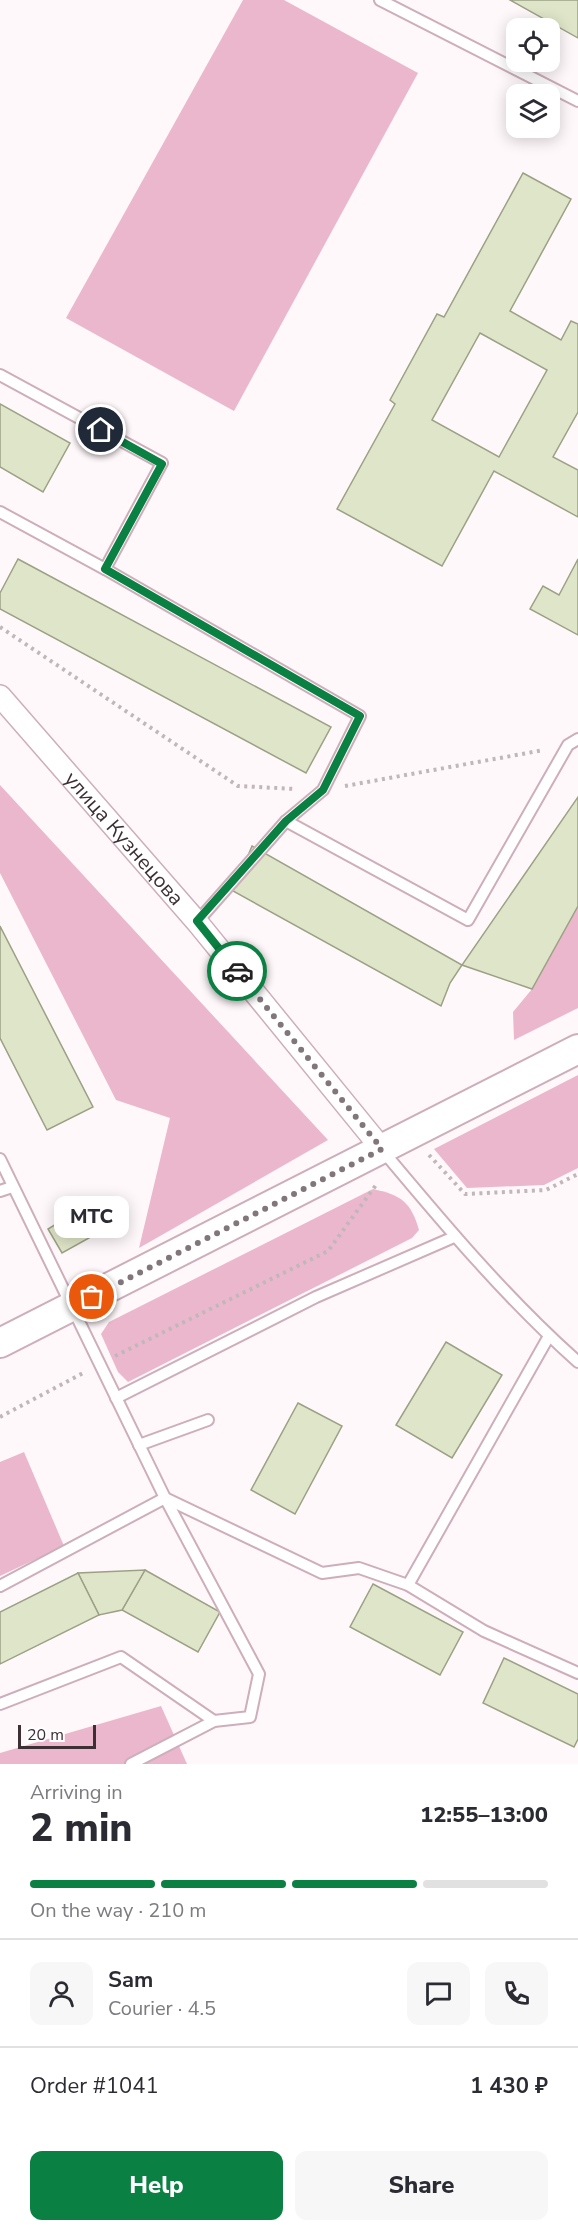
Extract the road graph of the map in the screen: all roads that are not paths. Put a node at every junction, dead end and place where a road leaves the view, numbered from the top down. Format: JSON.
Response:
{"nodes":[{"id":1,"x":380,"y":0,"type":"edge"},
{"id":2,"x":578,"y":100,"type":"edge"},
{"id":3,"x":0,"y":375,"type":"edge"},
{"id":4,"x":0,"y":512,"type":"edge"},
{"id":5,"x":105,"y":569,"type":"junction"},
{"id":6,"x":0,"y":696,"type":"edge"},
{"id":7,"x":573,"y":742,"type":"edge"},
{"id":8,"x":286,"y":821,"type":"junction"},
{"id":9,"x":197,"y":921,"type":"junction"},
{"id":10,"x":578,"y":1049,"type":"edge"},
{"id":11,"x":0,"y":1159,"type":"edge"},
{"id":12,"x":391,"y":1160,"type":"junction"},
{"id":13,"x":12,"y":1187,"type":"junction"},
{"id":14,"x":0,"y":1191,"type":"edge"},
{"id":15,"x":454,"y":1237,"type":"junction"},
{"id":16,"x":71,"y":1307,"type":"junction"},
{"id":17,"x":549,"y":1336,"type":"junction"},
{"id":18,"x":0,"y":1343,"type":"edge"},
{"id":19,"x":578,"y":1362,"type":"edge"},
{"id":20,"x":116,"y":1398,"type":"junction"},
{"id":21,"x":208,"y":1420,"type":"dead end"},
{"id":22,"x":139,"y":1445,"type":"junction"},
{"id":23,"x":165,"y":1498,"type":"junction"},
{"id":24,"x":408,"y":1584,"type":"junction"},
{"id":25,"x":0,"y":1586,"type":"edge"},
{"id":26,"x":578,"y":1673,"type":"edge"},
{"id":27,"x":0,"y":1704,"type":"edge"},
{"id":28,"x":214,"y":1721,"type":"junction"},
{"id":29,"x":131,"y":1764,"type":"edge"}],
"edges":[{"from":1,"to":2,"type":"lane"},
{"from":3,"to":5,"type":"lane"},
{"from":4,"to":5,"type":"lane"},
{"from":5,"to":8,"type":"lane"},
{"from":6,"to":9,"type":"street","name":"улица Кузнецова"},
{"from":7,"to":8,"type":"lane"},
{"from":8,"to":9,"type":"lane"},
{"from":9,"to":12,"type":"street","name":"улица Кузнецова"},
{"from":10,"to":12,"type":"main road"},
{"from":11,"to":13,"type":"lane"},
{"from":12,"to":15,"type":"lane"},
{"from":12,"to":16,"type":"main road"},
{"from":13,"to":14,"type":"lane"},
{"from":13,"to":16,"type":"lane"},
{"from":15,"to":17,"type":"lane"},
{"from":15,"to":20,"type":"lane"},
{"from":16,"to":18,"type":"main road"},
{"from":16,"to":20,"type":"lane"},
{"from":17,"to":19,"type":"lane"},
{"from":17,"to":24,"type":"lane"},
{"from":20,"to":22,"type":"lane"},
{"from":21,"to":22,"type":"lane"},
{"from":22,"to":23,"type":"lane"},
{"from":23,"to":24,"type":"lane"},
{"from":23,"to":25,"type":"lane"},
{"from":23,"to":28,"type":"lane"},
{"from":24,"to":26,"type":"lane"},
{"from":27,"to":28,"type":"lane"},
{"from":28,"to":29,"type":"lane"}]}
